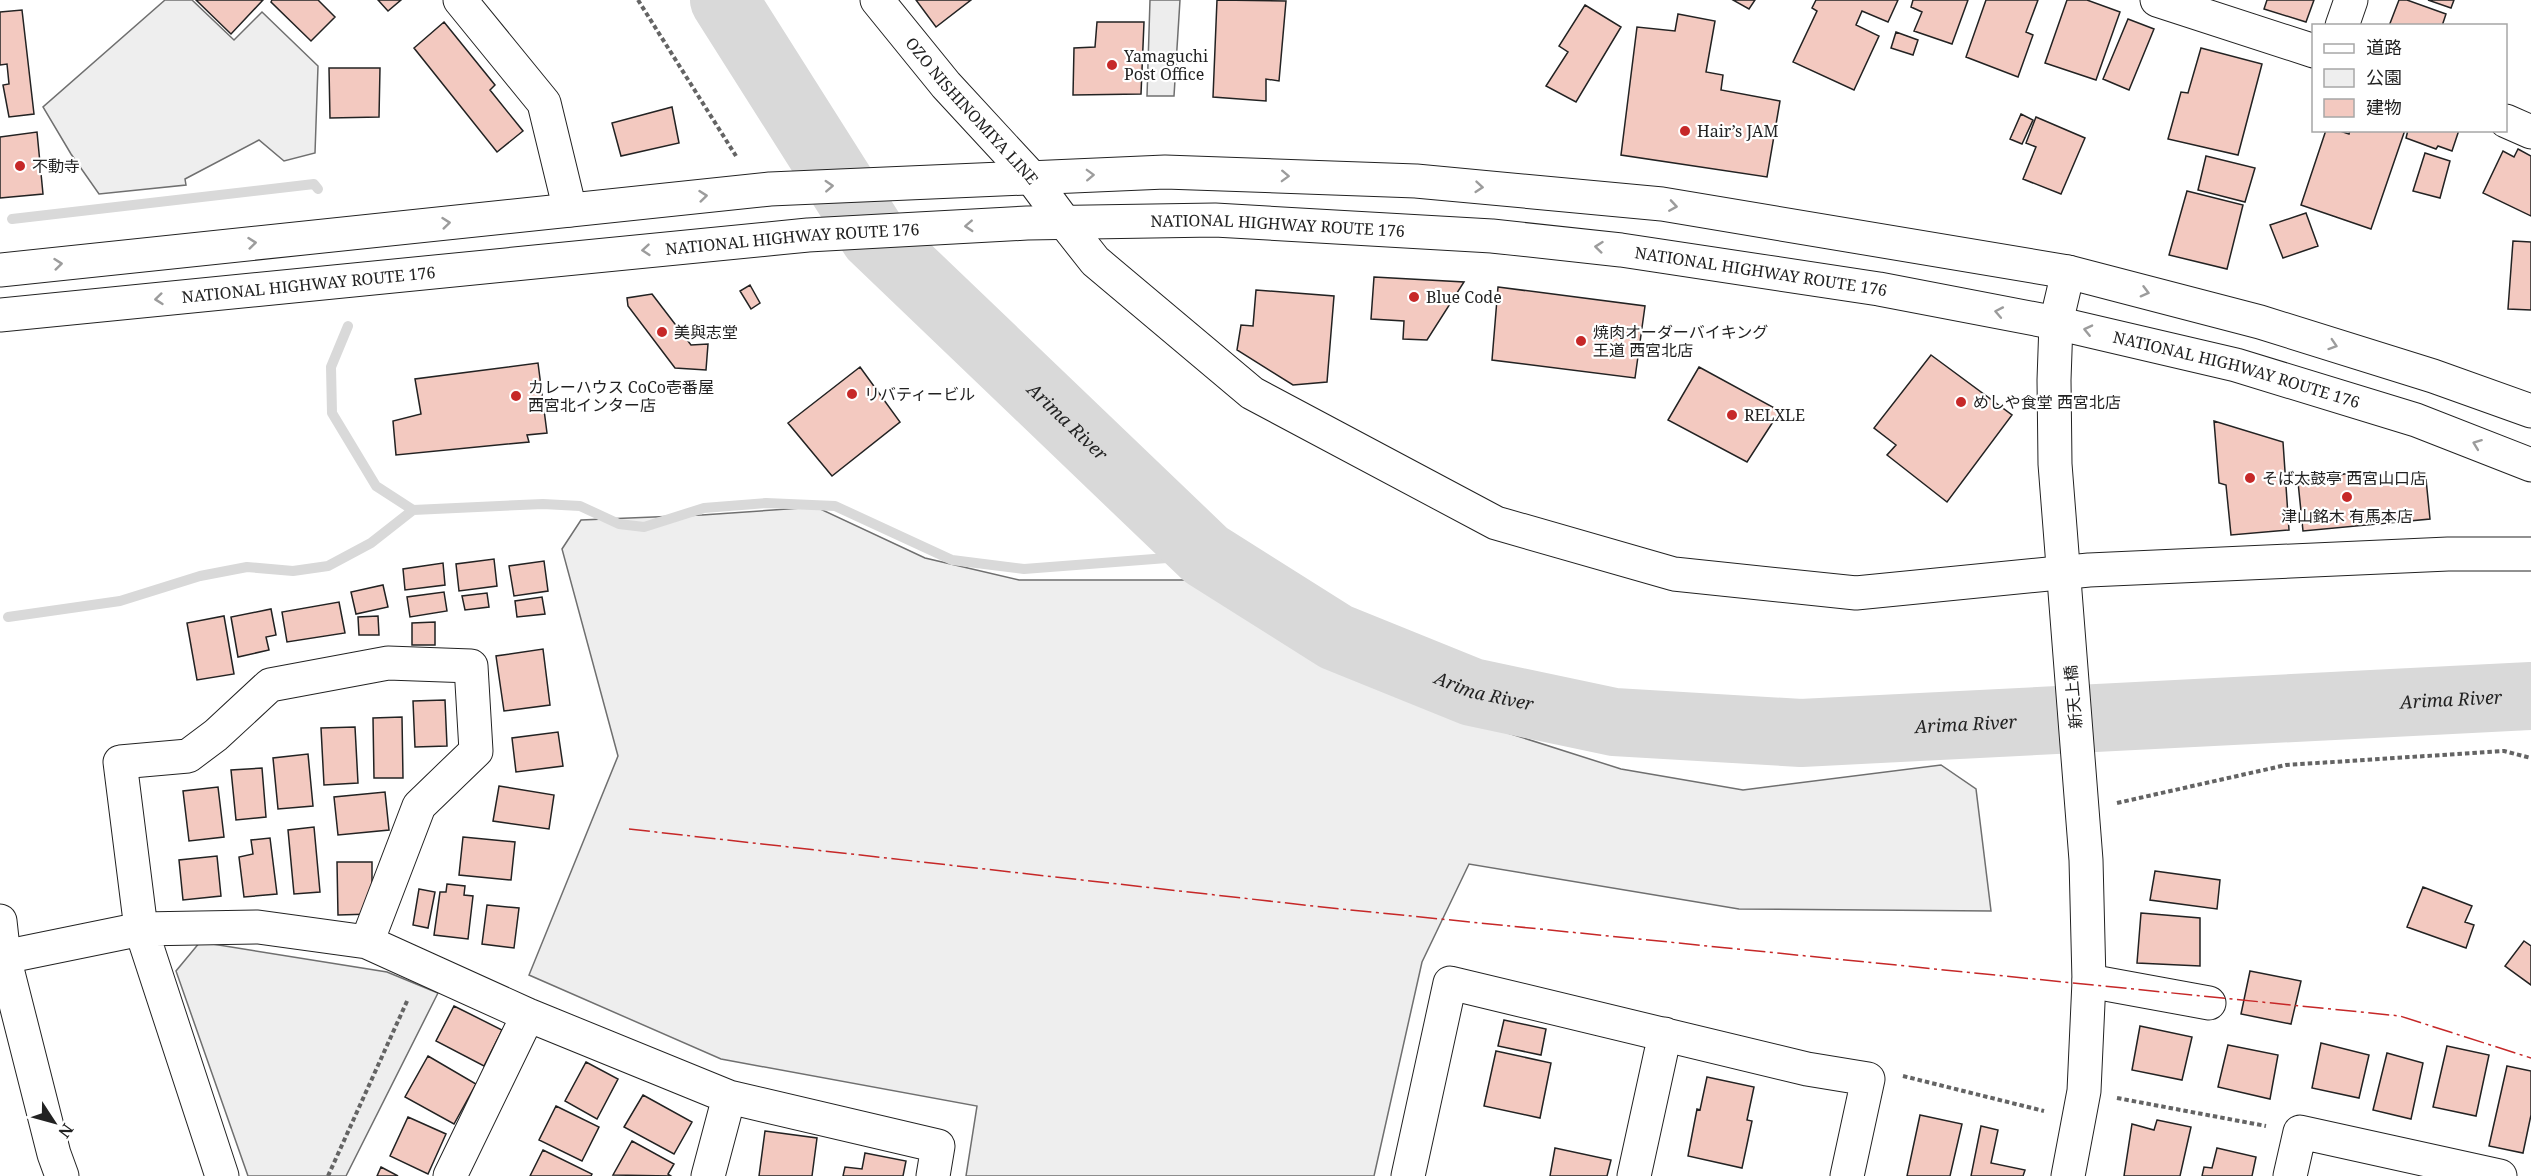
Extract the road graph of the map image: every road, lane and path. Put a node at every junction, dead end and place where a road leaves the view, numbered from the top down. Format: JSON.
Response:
{"nodes":[{"id":1,"x":460,"y":0,"type":"edge"},
{"id":2,"x":638,"y":0,"type":"edge"},
{"id":3,"x":877,"y":0,"type":"edge"},
{"id":4,"x":2157,"y":0,"type":"edge"},
{"id":5,"x":2351,"y":0,"type":"edge"},
{"id":6,"x":2343,"y":24,"type":"edge"},
{"id":7,"x":2312,"y":51,"type":"edge"},
{"id":8,"x":2507,"y":122,"type":"edge"},
{"id":9,"x":2531,"y":132,"type":"edge"},
{"id":10,"x":736,"y":157,"type":"dead end"},
{"id":11,"x":1031,"y":177,"type":"junction"},
{"id":12,"x":570,"y":210,"type":"junction"},
{"id":13,"x":1065,"y":223,"type":"junction"},
{"id":14,"x":0,"y":270,"type":"edge"},
{"id":15,"x":2068,"y":272,"type":"junction"},
{"id":16,"x":0,"y":315,"type":"edge"},
{"id":17,"x":2056,"y":323,"type":"junction"},
{"id":18,"x":2531,"y":411,"type":"edge"},
{"id":19,"x":2531,"y":465,"type":"edge"},
{"id":20,"x":2531,"y":554,"type":"edge"},
{"id":21,"x":2063,"y":583,"type":"junction"},
{"id":22,"x":2531,"y":758,"type":"edge"},
{"id":23,"x":2082,"y":806,"type":"junction"},
{"id":24,"x":0,"y":921,"type":"edge"},
{"id":25,"x":141,"y":929,"type":"junction"},
{"id":26,"x":367,"y":942,"type":"junction"},
{"id":27,"x":2,"y":957,"type":"edge"},
{"id":28,"x":422,"y":967,"type":"junction"},
{"id":29,"x":2090,"y":981,"type":"junction"},
{"id":30,"x":2209,"y":1002,"type":"dead end"},
{"id":31,"x":528,"y":1015,"type":"junction"},
{"id":32,"x":1665,"y":1034,"type":"junction"},
{"id":33,"x":1869,"y":1079,"type":"junction"},
{"id":34,"x":2084,"y":1091,"type":"junction"},
{"id":35,"x":729,"y":1097,"type":"junction"},
{"id":36,"x":2054,"y":1113,"type":"dead end"},
{"id":37,"x":2300,"y":1132,"type":"junction"},
{"id":38,"x":62,"y":1176,"type":"edge"},
{"id":39,"x":222,"y":1176,"type":"edge"},
{"id":40,"x":328,"y":1176,"type":"edge"},
{"id":41,"x":450,"y":1176,"type":"edge"},
{"id":42,"x":708,"y":1176,"type":"edge"},
{"id":43,"x":933,"y":1176,"type":"edge"},
{"id":44,"x":1408,"y":1176,"type":"edge"},
{"id":45,"x":1634,"y":1176,"type":"edge"},
{"id":46,"x":1847,"y":1176,"type":"edge"},
{"id":47,"x":2068,"y":1176,"type":"edge"},
{"id":48,"x":2290,"y":1176,"type":"edge"},
{"id":49,"x":2499,"y":1176,"type":"edge"}],
"edges":[{"from":1,"to":12,"type":"main road"},
{"from":2,"to":10,"type":"path"},
{"from":3,"to":11,"type":"main road","name":"OZO NISHINOMIYA LINE"},
{"from":4,"to":7,"type":"main road"},
{"from":5,"to":6,"type":"main road"},
{"from":8,"to":9,"type":"main road"},
{"from":12,"to":11,"type":"main road","one_way":true},
{"from":11,"to":13,"type":"main road","name":"OZO NISHINOMIYA LINE"},
{"from":11,"to":15,"type":"main road","one_way":true},
{"from":14,"to":12,"type":"main road","one_way":true},
{"from":13,"to":16,"type":"main road","name":"NATIONAL HIGHWAY ROUTE 176","one_way":true},
{"from":17,"to":13,"type":"main road","name":"NATIONAL HIGHWAY ROUTE 176","one_way":true},
{"from":13,"to":21,"type":"main road","name":"OZO NISHINOMIYA LINE"},
{"from":15,"to":17,"type":"main road","name":"新天上橋"},
{"from":15,"to":18,"type":"main road","one_way":true},
{"from":19,"to":17,"type":"main road","name":"NATIONAL HIGHWAY ROUTE 176","one_way":true},
{"from":17,"to":21,"type":"main road","name":"新天上橋"},
{"from":20,"to":21,"type":"main road","name":"OZO NISHINOMIYA LINE"},
{"from":21,"to":23,"type":"main road","name":"新天上橋"},
{"from":22,"to":23,"type":"path"},
{"from":23,"to":29,"type":"main road","name":"新天上橋"},
{"from":24,"to":27,"type":"main road"},
{"from":25,"to":26,"type":"main road"},
{"from":25,"to":26,"type":"main road"},
{"from":25,"to":27,"type":"main road"},
{"from":25,"to":39,"type":"main road"},
{"from":26,"to":28,"type":"main road"},
{"from":27,"to":38,"type":"main road"},
{"from":28,"to":31,"type":"main road"},
{"from":28,"to":40,"type":"path"},
{"from":29,"to":30,"type":"main road"},
{"from":29,"to":34,"type":"main road","name":"新天上橋"},
{"from":31,"to":35,"type":"main road"},
{"from":31,"to":41,"type":"main road"},
{"from":32,"to":33,"type":"main road"},
{"from":32,"to":44,"type":"main road"},
{"from":32,"to":45,"type":"main road"},
{"from":33,"to":36,"type":"path"},
{"from":33,"to":46,"type":"main road"},
{"from":34,"to":37,"type":"path"},
{"from":34,"to":47,"type":"main road","name":"新天上橋"},
{"from":35,"to":42,"type":"main road"},
{"from":35,"to":43,"type":"main road"},
{"from":37,"to":48,"type":"main road"},
{"from":37,"to":49,"type":"main road"}]}
